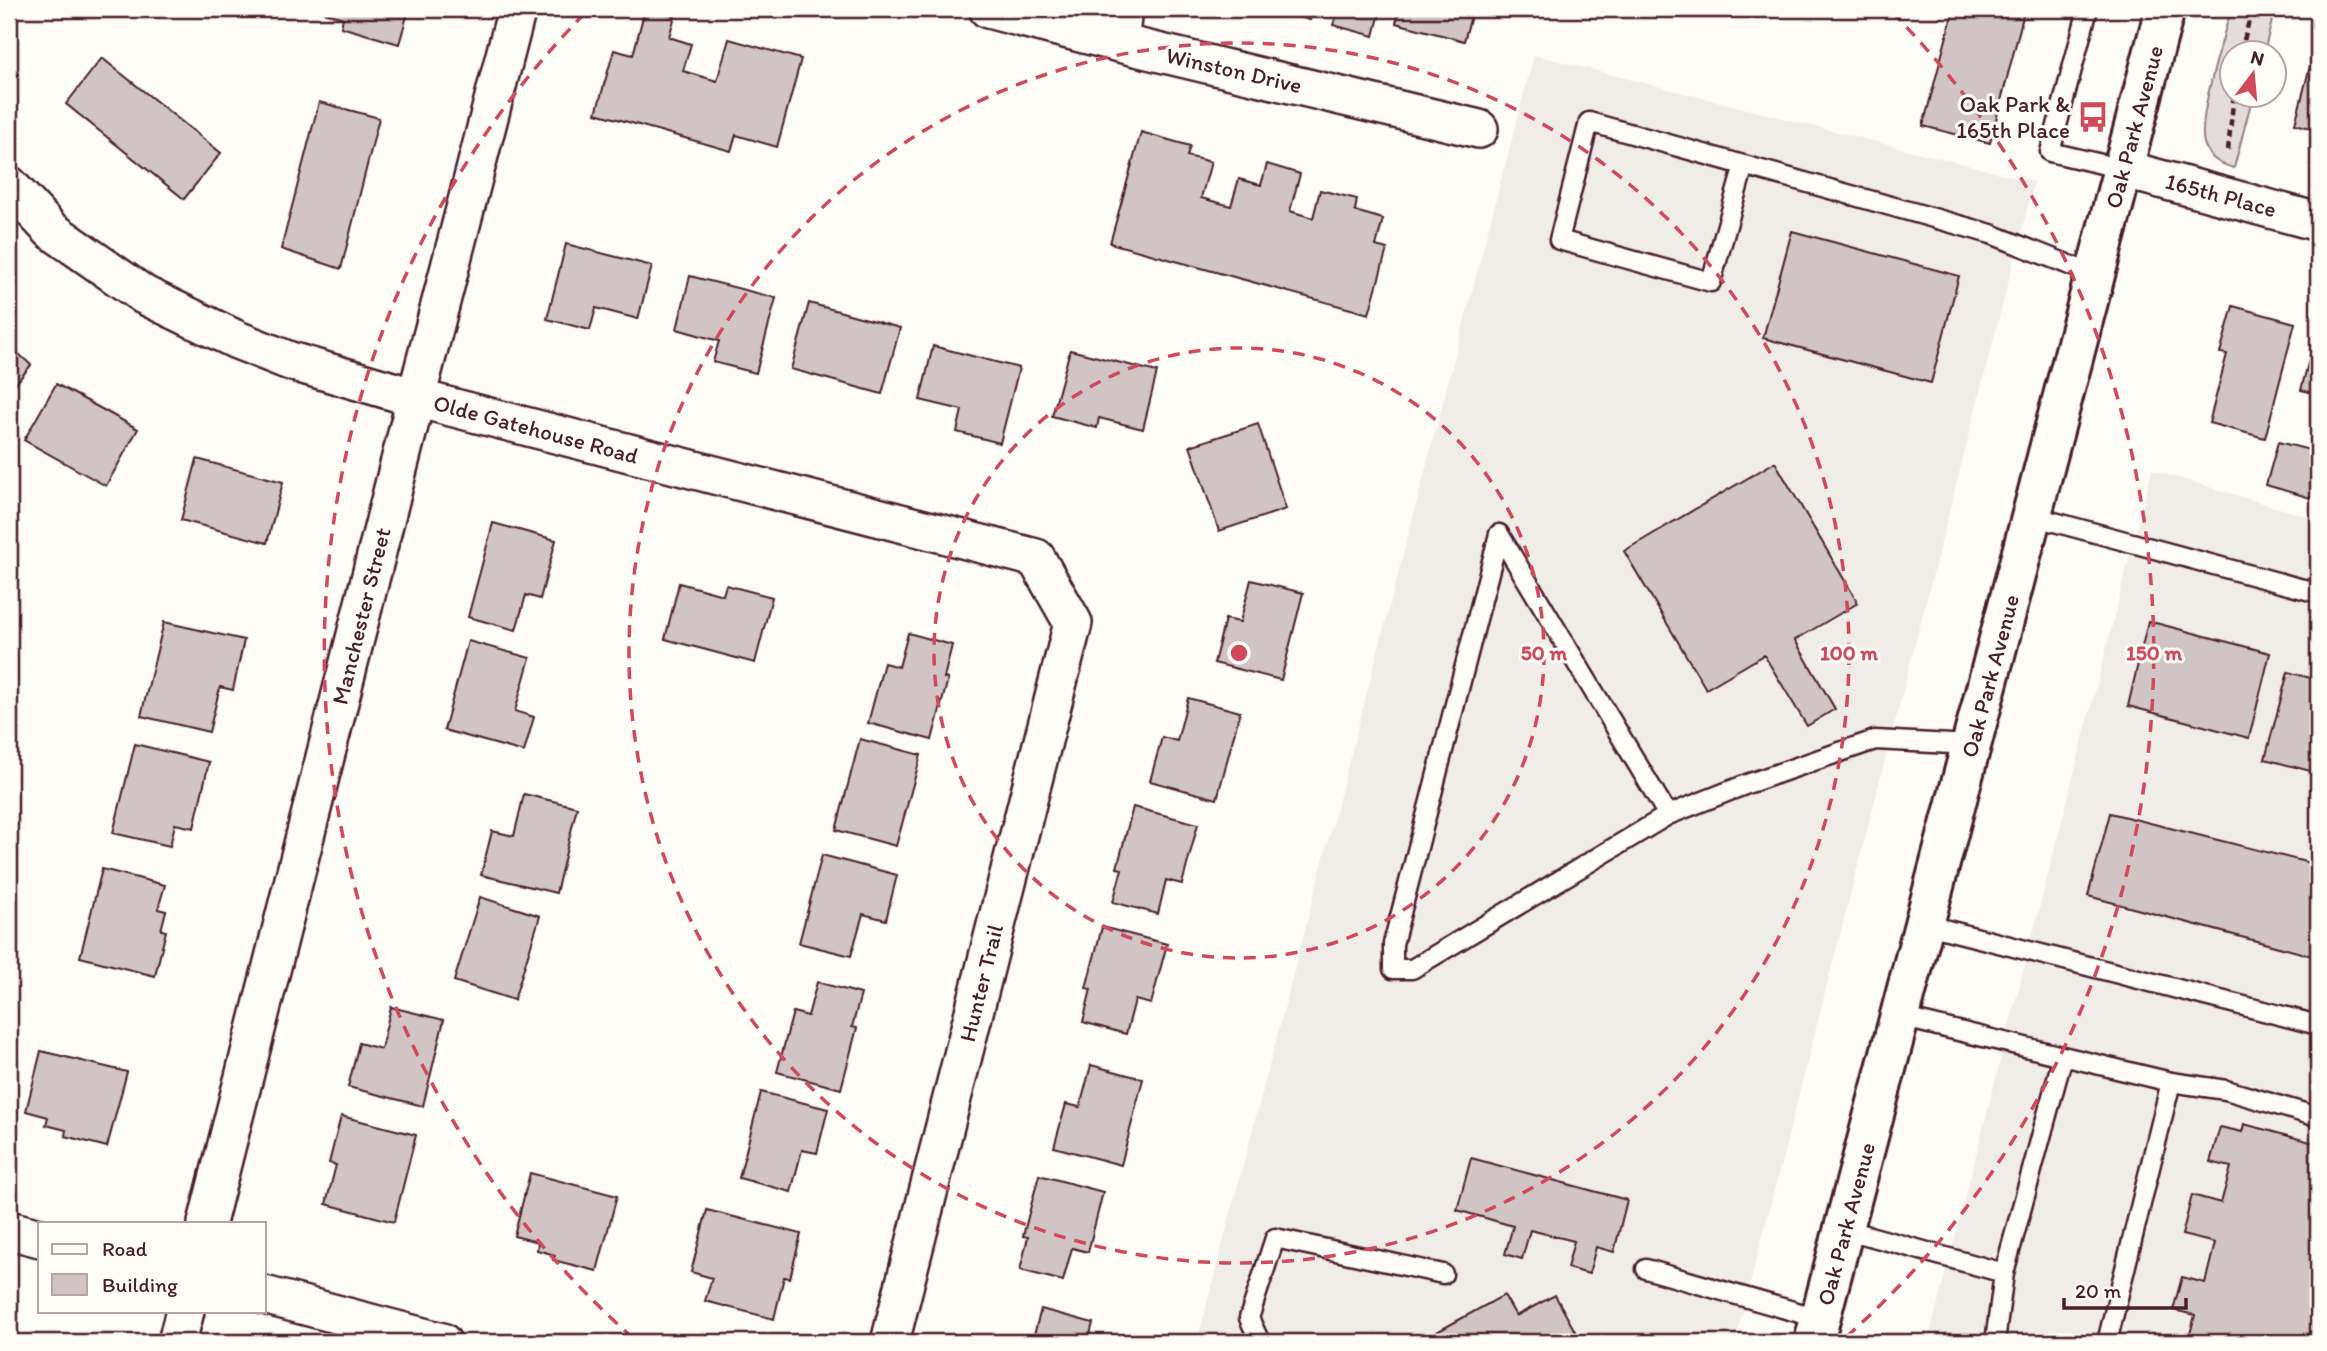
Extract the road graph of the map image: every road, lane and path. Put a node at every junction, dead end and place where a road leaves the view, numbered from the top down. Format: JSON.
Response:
{"nodes":[{"id":1,"x":517,"y":9,"type":"edge"},
{"id":2,"x":988,"y":9,"type":"edge"},
{"id":3,"x":2088,"y":9,"type":"edge"},
{"id":4,"x":2165,"y":9,"type":"edge"},
{"id":5,"x":2252,"y":9,"type":"edge"},
{"id":6,"x":1121,"y":26,"type":"edge"},
{"id":7,"x":2245,"y":38,"type":"edge"},
{"id":8,"x":2232,"y":108,"type":"edge"},
{"id":9,"x":1479,"y":130,"type":"dead end"},
{"id":10,"x":2228,"y":150,"type":"dead end"},
{"id":11,"x":1744,"y":165,"type":"junction"},
{"id":12,"x":2123,"y":169,"type":"junction"},
{"id":13,"x":9,"y":185,"type":"edge"},
{"id":14,"x":2318,"y":222,"type":"edge"},
{"id":15,"x":2095,"y":275,"type":"junction"},
{"id":16,"x":416,"y":398,"type":"junction"},
{"id":17,"x":2032,"y":516,"type":"junction"},
{"id":18,"x":2318,"y":593,"type":"edge"},
{"id":19,"x":1073,"y":623,"type":"joint"},
{"id":20,"x":1971,"y":745,"type":"junction"},
{"id":21,"x":1668,"y":816,"type":"junction"},
{"id":22,"x":1924,"y":924,"type":"junction"},
{"id":23,"x":1900,"y":1017,"type":"junction"},
{"id":24,"x":2318,"y":1025,"type":"edge"},
{"id":25,"x":2063,"y":1056,"type":"junction"},
{"id":26,"x":2171,"y":1082,"type":"junction"},
{"id":27,"x":2318,"y":1117,"type":"edge"},
{"id":28,"x":207,"y":1222,"type":"edge"},
{"id":29,"x":1844,"y":1229,"type":"junction"},
{"id":30,"x":9,"y":1230,"type":"edge"},
{"id":31,"x":38,"y":1237,"type":"edge"},
{"id":32,"x":1646,"y":1269,"type":"dead end"},
{"id":33,"x":2004,"y":1273,"type":"junction"},
{"id":34,"x":1443,"y":1274,"type":"dead end"},
{"id":35,"x":266,"y":1296,"type":"edge"},
{"id":36,"x":185,"y":1312,"type":"edge"},
{"id":37,"x":1818,"y":1330,"type":"edge"},
{"id":38,"x":177,"y":1342,"type":"edge"},
{"id":39,"x":442,"y":1342,"type":"edge"},
{"id":40,"x":890,"y":1342,"type":"edge"},
{"id":41,"x":1260,"y":1342,"type":"edge"},
{"id":42,"x":1995,"y":1342,"type":"edge"},
{"id":43,"x":2107,"y":1342,"type":"edge"}],
"edges":[{"from":1,"to":16,"type":"street","name":"Manchester Street"},
{"from":2,"to":6,"type":"street","name":"Winston Drive"},
{"from":3,"to":12,"type":"lane"},
{"from":4,"to":12,"type":"street","name":"Oak Park Avenue"},
{"from":5,"to":7,"type":"path"},
{"from":6,"to":9,"type":"street","name":"Winston Drive"},
{"from":8,"to":10,"type":"path"},
{"from":11,"to":11,"type":"lane"},
{"from":11,"to":15,"type":"lane"},
{"from":12,"to":14,"type":"street","name":"165th Place"},
{"from":12,"to":15,"type":"street","name":"Oak Park Avenue"},
{"from":13,"to":16,"type":"street","name":"Olde Gatehouse Road"},
{"from":15,"to":17,"type":"street","name":"Oak Park Avenue"},
{"from":16,"to":19,"type":"street","name":"Olde Gatehouse Road"},
{"from":16,"to":28,"type":"street","name":"Manchester Street"},
{"from":17,"to":18,"type":"lane"},
{"from":17,"to":20,"type":"street","name":"Oak Park Avenue"},
{"from":19,"to":40,"type":"street","name":"Hunter Trail"},
{"from":20,"to":21,"type":"lane"},
{"from":20,"to":22,"type":"street","name":"Oak Park Avenue"},
{"from":21,"to":21,"type":"lane"},
{"from":22,"to":23,"type":"street","name":"Oak Park Avenue"},
{"from":22,"to":24,"type":"lane"},
{"from":23,"to":25,"type":"lane"},
{"from":23,"to":29,"type":"street","name":"Oak Park Avenue"},
{"from":25,"to":26,"type":"lane"},
{"from":25,"to":33,"type":"lane"},
{"from":26,"to":27,"type":"lane"},
{"from":26,"to":43,"type":"lane"},
{"from":29,"to":33,"type":"lane"},
{"from":29,"to":37,"type":"street","name":"Oak Park Avenue"},
{"from":30,"to":31,"type":"street"},
{"from":32,"to":37,"type":"lane"},
{"from":33,"to":42,"type":"lane"},
{"from":34,"to":41,"type":"lane"},
{"from":35,"to":39,"type":"street"},
{"from":36,"to":38,"type":"street"}]}
